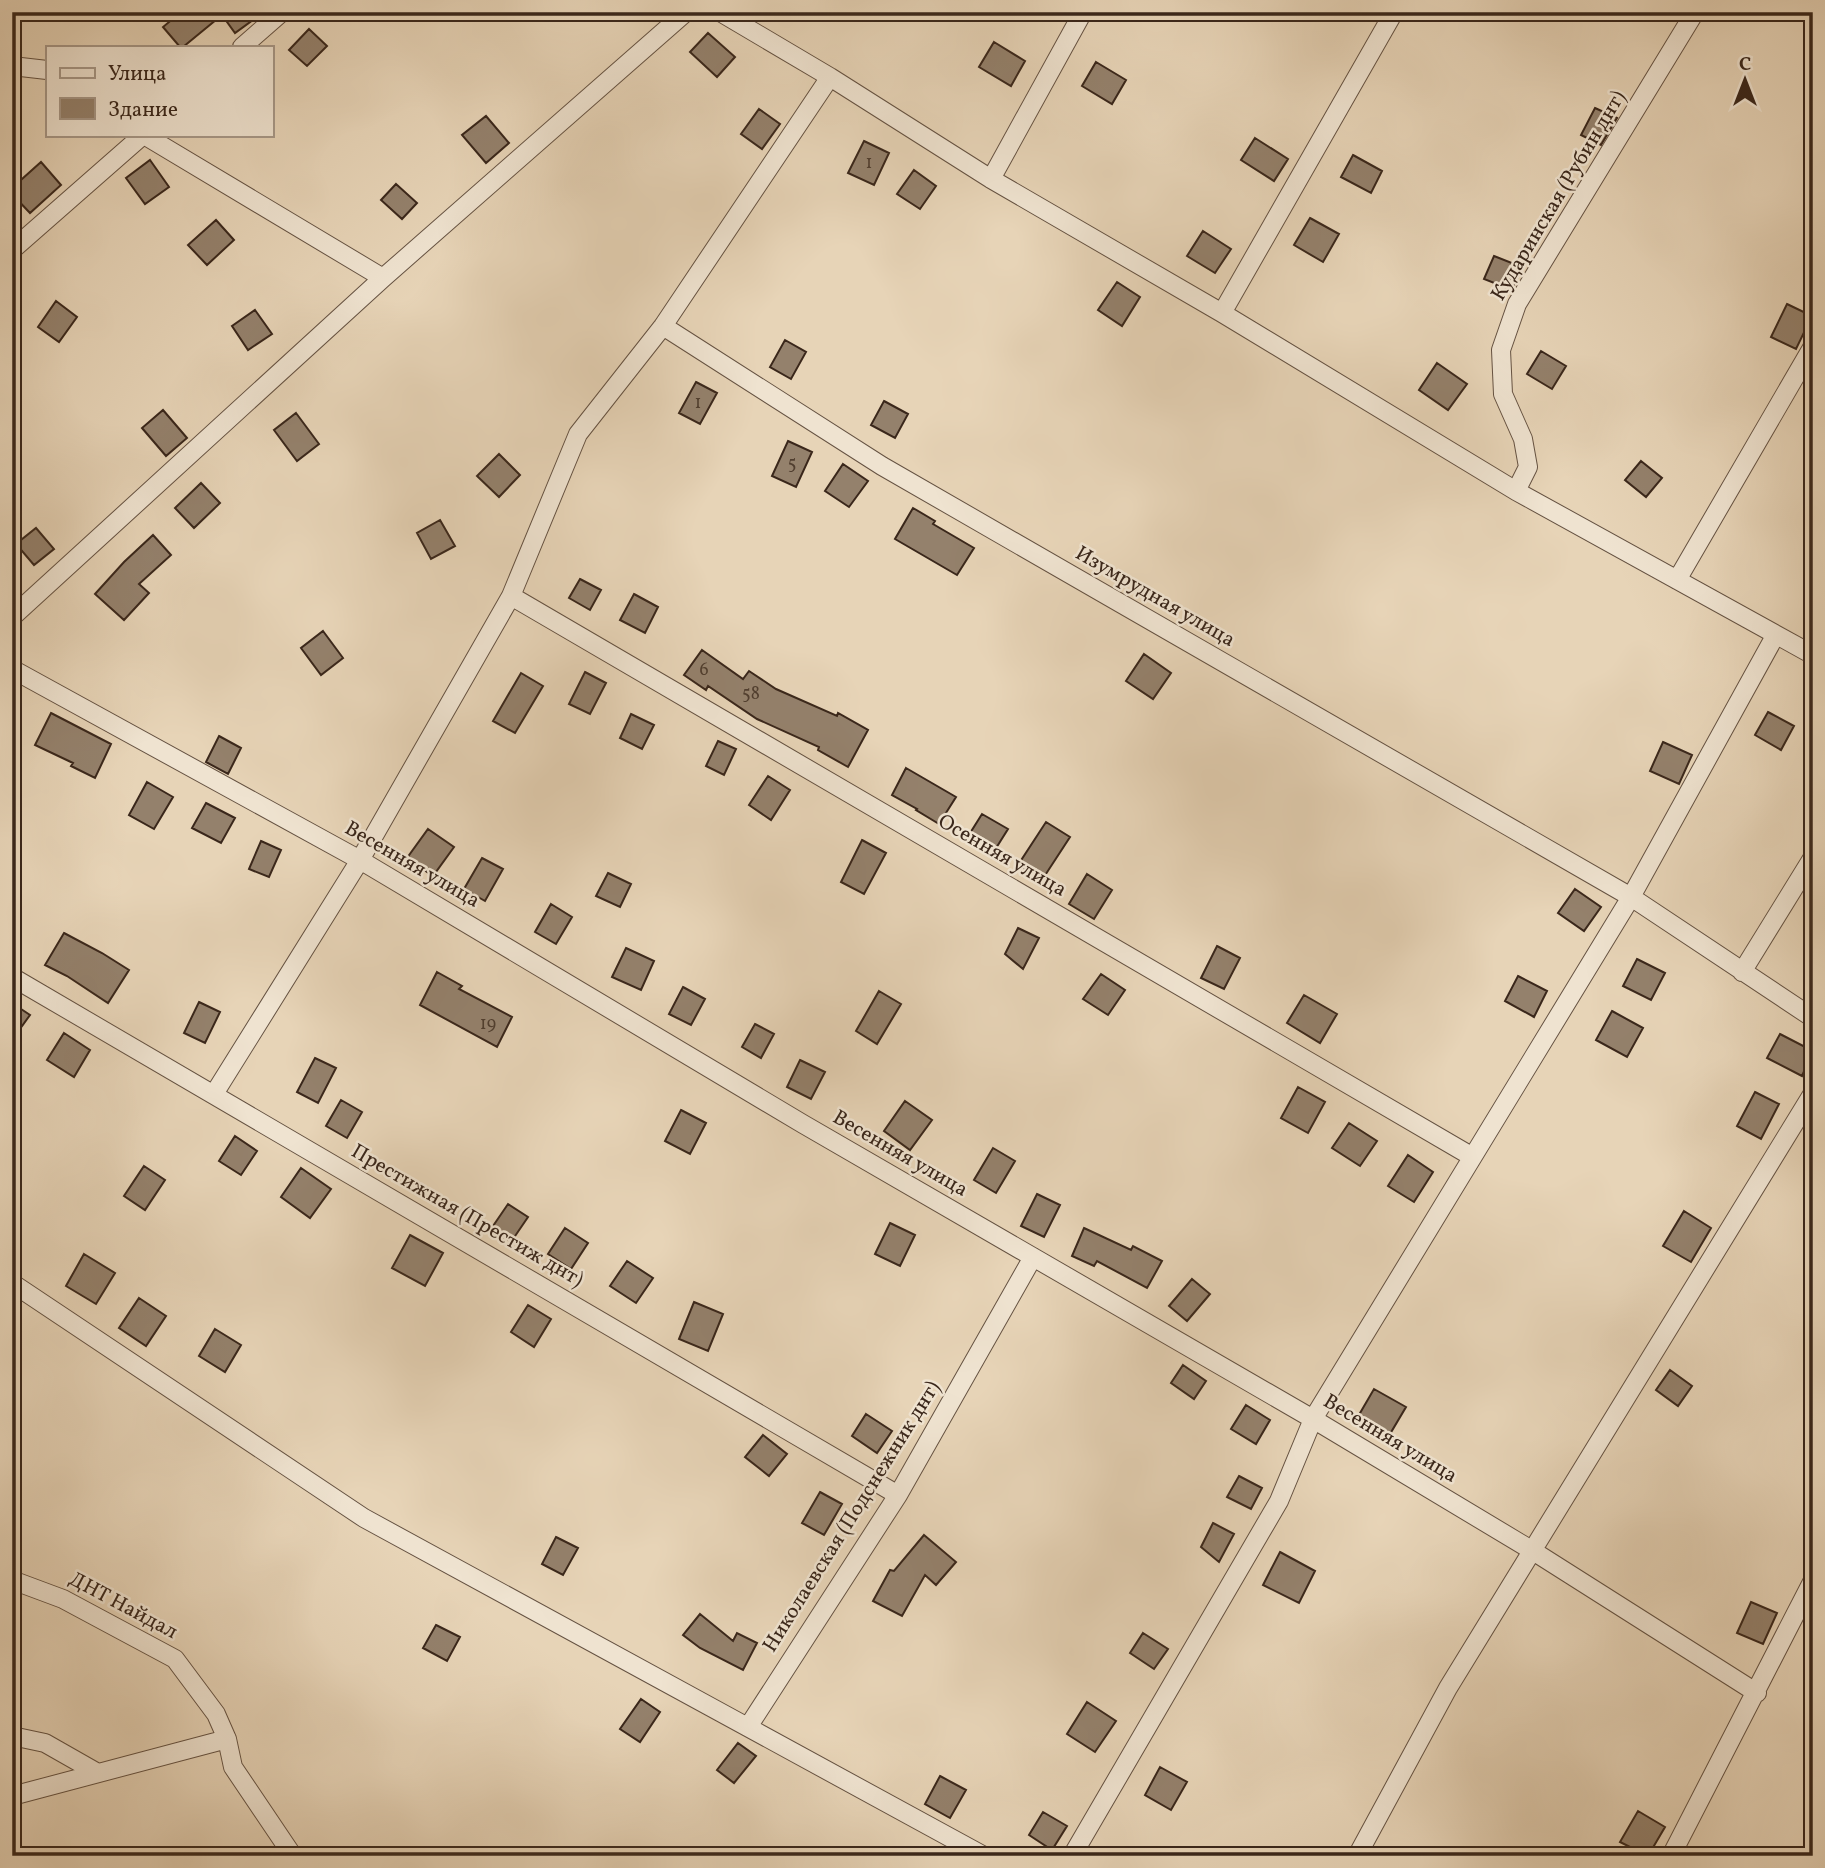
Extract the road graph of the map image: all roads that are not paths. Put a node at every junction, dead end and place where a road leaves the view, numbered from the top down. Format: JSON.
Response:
{"nodes":[{"id":1,"x":282,"y":12,"type":"edge"},
{"id":2,"x":686,"y":12,"type":"edge"},
{"id":3,"x":720,"y":12,"type":"edge"},
{"id":4,"x":1083,"y":12,"type":"edge"},
{"id":5,"x":1394,"y":12,"type":"edge"},
{"id":6,"x":1695,"y":12,"type":"edge"},
{"id":7,"x":243,"y":46,"type":"edge"},
{"id":8,"x":12,"y":66,"type":"edge"},
{"id":9,"x":46,"y":70,"type":"edge"},
{"id":10,"x":830,"y":77,"type":"junction"},
{"id":11,"x":143,"y":136,"type":"edge"},
{"id":12,"x":146,"y":136,"type":"edge"},
{"id":13,"x":991,"y":179,"type":"junction"},
{"id":14,"x":12,"y":250,"type":"edge"},
{"id":15,"x":383,"y":278,"type":"junction"},
{"id":16,"x":1222,"y":313,"type":"junction"},
{"id":17,"x":663,"y":326,"type":"junction"},
{"id":18,"x":1813,"y":346,"type":"edge"},
{"id":19,"x":1516,"y":491,"type":"junction"},
{"id":20,"x":1677,"y":580,"type":"junction"},
{"id":21,"x":511,"y":596,"type":"junction"},
{"id":22,"x":12,"y":617,"type":"edge"},
{"id":23,"x":1775,"y":636,"type":"junction"},
{"id":24,"x":1813,"y":655,"type":"edge"},
{"id":25,"x":12,"y":669,"type":"edge"},
{"id":26,"x":1813,"y":857,"type":"edge"},
{"id":27,"x":360,"y":860,"type":"junction"},
{"id":28,"x":1630,"y":897,"type":"junction"},
{"id":29,"x":1742,"y":972,"type":"junction"},
{"id":30,"x":12,"y":977,"type":"edge"},
{"id":31,"x":1813,"y":1018,"type":"edge"},
{"id":32,"x":1813,"y":1093,"type":"edge"},
{"id":33,"x":214,"y":1094,"type":"junction"},
{"id":34,"x":1471,"y":1156,"type":"junction"},
{"id":35,"x":1033,"y":1257,"type":"junction"},
{"id":36,"x":12,"y":1283,"type":"edge"},
{"id":37,"x":1313,"y":1419,"type":"junction"},
{"id":38,"x":898,"y":1495,"type":"junction"},
{"id":39,"x":1533,"y":1551,"type":"junction"},
{"id":40,"x":13,"y":1579,"type":"edge"},
{"id":41,"x":1813,"y":1580,"type":"edge"},
{"id":42,"x":1757,"y":1693,"type":"junction"},
{"id":43,"x":748,"y":1727,"type":"junction"},
{"id":44,"x":12,"y":1736,"type":"edge"},
{"id":45,"x":227,"y":1739,"type":"junction"},
{"id":46,"x":96,"y":1772,"type":"junction"},
{"id":47,"x":12,"y":1797,"type":"edge"},
{"id":48,"x":293,"y":1856,"type":"edge"},
{"id":49,"x":984,"y":1856,"type":"edge"},
{"id":50,"x":1072,"y":1856,"type":"edge"},
{"id":51,"x":1357,"y":1856,"type":"edge"},
{"id":52,"x":1671,"y":1856,"type":"edge"}],
"edges":[{"from":1,"to":7,"type":"street"},
{"from":2,"to":15,"type":"street"},
{"from":3,"to":10,"type":"street"},
{"from":4,"to":13,"type":"street"},
{"from":5,"to":16,"type":"street"},
{"from":6,"to":19,"type":"street","name":"Кударинская (Рубин днт)"},
{"from":8,"to":9,"type":"street"},
{"from":10,"to":13,"type":"street"},
{"from":10,"to":17,"type":"street"},
{"from":11,"to":14,"type":"street"},
{"from":12,"to":15,"type":"street"},
{"from":13,"to":16,"type":"street"},
{"from":15,"to":22,"type":"street"},
{"from":16,"to":19,"type":"street"},
{"from":17,"to":21,"type":"street"},
{"from":17,"to":28,"type":"street","name":"Изумрудная улица"},
{"from":18,"to":20,"type":"street"},
{"from":19,"to":20,"type":"street"},
{"from":20,"to":23,"type":"street"},
{"from":21,"to":27,"type":"street"},
{"from":21,"to":34,"type":"street","name":"Осенняя улица"},
{"from":23,"to":24,"type":"street"},
{"from":23,"to":28,"type":"street"},
{"from":25,"to":27,"type":"street","name":"Весенняя улица"},
{"from":26,"to":29,"type":"street"},
{"from":27,"to":33,"type":"street"},
{"from":27,"to":35,"type":"street","name":"Весенняя улица"},
{"from":28,"to":29,"type":"street","name":"Изумрудная улица"},
{"from":28,"to":34,"type":"street"},
{"from":29,"to":31,"type":"street","name":"Изумрудная улица"},
{"from":30,"to":33,"type":"street","name":"Престижная (Престиж днт)"},
{"from":32,"to":39,"type":"street"},
{"from":33,"to":38,"type":"street","name":"Престижная (Престиж днт)"},
{"from":34,"to":37,"type":"street"},
{"from":35,"to":37,"type":"street","name":"Весенняя улица"},
{"from":35,"to":38,"type":"street","name":"Николаевская (Подснежник днт)"},
{"from":36,"to":43,"type":"street"},
{"from":37,"to":39,"type":"street","name":"Весенняя улица"},
{"from":37,"to":50,"type":"street"},
{"from":38,"to":43,"type":"street","name":"Николаевская (Подснежник днт)"},
{"from":39,"to":42,"type":"street","name":"Весенняя улица"},
{"from":39,"to":51,"type":"street"},
{"from":40,"to":45,"type":"street","name":"ДНТ Найдал"},
{"from":41,"to":42,"type":"street"},
{"from":42,"to":52,"type":"street"},
{"from":43,"to":49,"type":"street"},
{"from":44,"to":46,"type":"street"},
{"from":45,"to":46,"type":"street"},
{"from":45,"to":48,"type":"street","name":"ДНТ Найдал"},
{"from":46,"to":47,"type":"street"}]}
